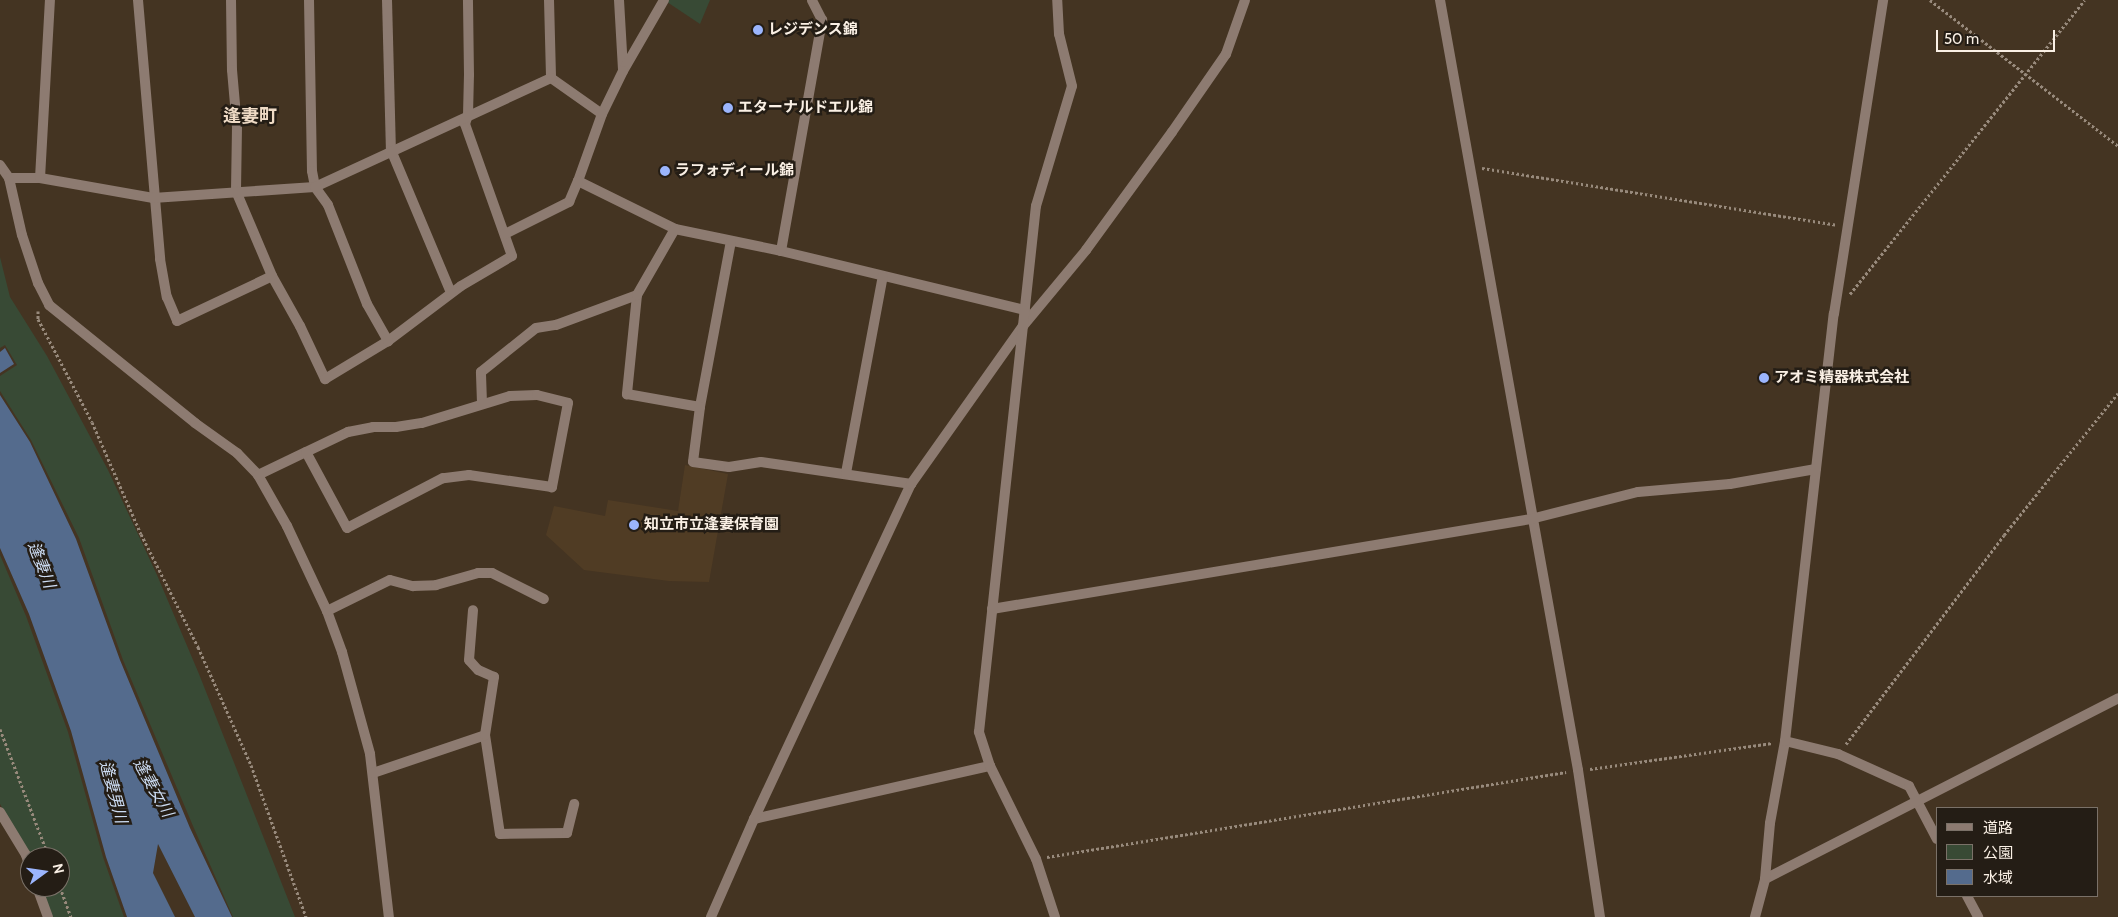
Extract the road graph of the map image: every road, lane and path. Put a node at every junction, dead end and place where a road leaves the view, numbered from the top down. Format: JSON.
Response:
{"nodes":[{"id":1,"x":50,"y":0,"type":"edge"},
{"id":2,"x":138,"y":0,"type":"edge"},
{"id":3,"x":231,"y":0,"type":"edge"},
{"id":4,"x":309,"y":0,"type":"edge"},
{"id":5,"x":387,"y":0,"type":"edge"},
{"id":6,"x":468,"y":0,"type":"edge"},
{"id":7,"x":549,"y":0,"type":"edge"},
{"id":8,"x":619,"y":0,"type":"edge"},
{"id":9,"x":664,"y":0,"type":"edge"},
{"id":10,"x":812,"y":0,"type":"edge"},
{"id":11,"x":1057,"y":0,"type":"edge"},
{"id":12,"x":1245,"y":0,"type":"edge"},
{"id":13,"x":1440,"y":0,"type":"edge"},
{"id":14,"x":1882,"y":0,"type":"edge"},
{"id":15,"x":1930,"y":0,"type":"edge"},
{"id":16,"x":2085,"y":0,"type":"edge"},
{"id":17,"x":623,"y":71,"type":"junction"},
{"id":18,"x":2025,"y":75,"type":"junction"},
{"id":19,"x":552,"y":78,"type":"junction"},
{"id":20,"x":602,"y":114,"type":"junction"},
{"id":21,"x":468,"y":115,"type":"junction"},
{"id":22,"x":2118,"y":146,"type":"edge"},
{"id":23,"x":391,"y":150,"type":"junction"},
{"id":24,"x":0,"y":165,"type":"edge"},
{"id":25,"x":1469,"y":166,"type":"junction"},
{"id":26,"x":9,"y":178,"type":"junction"},
{"id":27,"x":40,"y":178,"type":"junction"},
{"id":28,"x":578,"y":181,"type":"junction"},
{"id":29,"x":315,"y":187,"type":"junction"},
{"id":30,"x":236,"y":191,"type":"junction"},
{"id":31,"x":153,"y":198,"type":"junction"},
{"id":32,"x":1848,"y":228,"type":"junction"},
{"id":33,"x":675,"y":229,"type":"junction"},
{"id":34,"x":504,"y":234,"type":"junction"},
{"id":35,"x":731,"y":241,"type":"junction"},
{"id":36,"x":781,"y":251,"type":"junction"},
{"id":37,"x":272,"y":276,"type":"junction"},
{"id":38,"x":883,"y":276,"type":"junction"},
{"id":39,"x":451,"y":293,"type":"junction"},
{"id":40,"x":637,"y":295,"type":"junction"},
{"id":41,"x":38,"y":310,"type":"dead end"},
{"id":42,"x":1025,"y":310,"type":"junction"},
{"id":43,"x":1834,"y":314,"type":"junction"},
{"id":44,"x":1023,"y":326,"type":"junction"},
{"id":45,"x":388,"y":341,"type":"junction"},
{"id":46,"x":2118,"y":393,"type":"edge"},
{"id":47,"x":482,"y":403,"type":"junction"},
{"id":48,"x":700,"y":407,"type":"junction"},
{"id":49,"x":306,"y":452,"type":"junction"},
{"id":50,"x":1816,"y":469,"type":"junction"},
{"id":51,"x":846,"y":473,"type":"junction"},
{"id":52,"x":258,"y":475,"type":"junction"},
{"id":53,"x":910,"y":484,"type":"junction"},
{"id":54,"x":1531,"y":519,"type":"junction"},
{"id":55,"x":544,"y":599,"type":"dead end"},
{"id":56,"x":473,"y":610,"type":"dead end"},
{"id":57,"x":992,"y":610,"type":"junction"},
{"id":58,"x":327,"y":611,"type":"junction"},
{"id":59,"x":2118,"y":698,"type":"edge"},
{"id":60,"x":0,"y":729,"type":"edge"},
{"id":61,"x":485,"y":735,"type":"junction"},
{"id":62,"x":1785,"y":741,"type":"junction"},
{"id":63,"x":1838,"y":754,"type":"junction"},
{"id":64,"x":990,"y":766,"type":"junction"},
{"id":65,"x":1578,"y":770,"type":"junction"},
{"id":66,"x":373,"y":773,"type":"junction"},
{"id":67,"x":1918,"y":802,"type":"junction"},
{"id":68,"x":574,"y":804,"type":"dead end"},
{"id":69,"x":0,"y":812,"type":"edge"},
{"id":70,"x":754,"y":819,"type":"junction"},
{"id":71,"x":1936,"y":837,"type":"edge"},
{"id":72,"x":21,"y":847,"type":"edge"},
{"id":73,"x":45,"y":847,"type":"edge"},
{"id":74,"x":1036,"y":859,"type":"junction"},
{"id":75,"x":1765,"y":879,"type":"junction"},
{"id":76,"x":41,"y":897,"type":"edge"},
{"id":77,"x":64,"y":897,"type":"edge"},
{"id":78,"x":1967,"y":897,"type":"edge"},
{"id":79,"x":48,"y":917,"type":"edge"},
{"id":80,"x":71,"y":917,"type":"edge"},
{"id":81,"x":306,"y":917,"type":"edge"},
{"id":82,"x":389,"y":917,"type":"edge"},
{"id":83,"x":711,"y":917,"type":"edge"},
{"id":84,"x":1055,"y":917,"type":"edge"},
{"id":85,"x":1600,"y":917,"type":"edge"},
{"id":86,"x":1755,"y":917,"type":"edge"},
{"id":87,"x":1978,"y":917,"type":"edge"}],
"edges":[{"from":1,"to":27,"type":"street"},
{"from":2,"to":31,"type":"street"},
{"from":3,"to":30,"type":"street"},
{"from":4,"to":29,"type":"street"},
{"from":5,"to":23,"type":"street"},
{"from":6,"to":21,"type":"street"},
{"from":7,"to":19,"type":"street"},
{"from":8,"to":17,"type":"street"},
{"from":9,"to":17,"type":"street"},
{"from":10,"to":36,"type":"street"},
{"from":11,"to":42,"type":"street"},
{"from":12,"to":44,"type":"street"},
{"from":13,"to":25,"type":"street"},
{"from":14,"to":32,"type":"street"},
{"from":15,"to":18,"type":"path"},
{"from":16,"to":18,"type":"path"},
{"from":17,"to":20,"type":"street"},
{"from":18,"to":22,"type":"path"},
{"from":18,"to":43,"type":"path"},
{"from":19,"to":20,"type":"street"},
{"from":19,"to":21,"type":"street"},
{"from":20,"to":28,"type":"street"},
{"from":21,"to":23,"type":"street"},
{"from":21,"to":34,"type":"street"},
{"from":23,"to":29,"type":"street"},
{"from":23,"to":39,"type":"street"},
{"from":24,"to":26,"type":"street"},
{"from":25,"to":32,"type":"path"},
{"from":25,"to":54,"type":"street"},
{"from":26,"to":27,"type":"street"},
{"from":26,"to":52,"type":"street"},
{"from":27,"to":31,"type":"street"},
{"from":28,"to":33,"type":"street"},
{"from":28,"to":34,"type":"street"},
{"from":29,"to":30,"type":"street"},
{"from":29,"to":45,"type":"street"},
{"from":30,"to":31,"type":"street"},
{"from":30,"to":37,"type":"street"},
{"from":31,"to":37,"type":"street"},
{"from":32,"to":43,"type":"street"},
{"from":33,"to":35,"type":"street"},
{"from":33,"to":40,"type":"street"},
{"from":34,"to":39,"type":"street"},
{"from":35,"to":36,"type":"street"},
{"from":35,"to":48,"type":"street"},
{"from":36,"to":38,"type":"street"},
{"from":37,"to":45,"type":"street"},
{"from":38,"to":42,"type":"street"},
{"from":38,"to":51,"type":"street"},
{"from":39,"to":45,"type":"street"},
{"from":40,"to":47,"type":"street"},
{"from":40,"to":48,"type":"street"},
{"from":41,"to":81,"type":"path"},
{"from":42,"to":44,"type":"street"},
{"from":43,"to":50,"type":"street"},
{"from":44,"to":53,"type":"street"},
{"from":44,"to":57,"type":"street"},
{"from":46,"to":63,"type":"path"},
{"from":47,"to":49,"type":"street"},
{"from":47,"to":49,"type":"street"},
{"from":48,"to":51,"type":"street"},
{"from":49,"to":52,"type":"street"},
{"from":50,"to":54,"type":"street"},
{"from":50,"to":62,"type":"street"},
{"from":51,"to":53,"type":"street"},
{"from":52,"to":58,"type":"street"},
{"from":53,"to":70,"type":"street"},
{"from":54,"to":57,"type":"street"},
{"from":54,"to":65,"type":"street"},
{"from":55,"to":58,"type":"street"},
{"from":56,"to":61,"type":"street"},
{"from":57,"to":64,"type":"street"},
{"from":58,"to":66,"type":"street"},
{"from":59,"to":67,"type":"street"},
{"from":60,"to":73,"type":"path"},
{"from":61,"to":66,"type":"street"},
{"from":61,"to":68,"type":"street"},
{"from":62,"to":63,"type":"street"},
{"from":62,"to":65,"type":"path"},
{"from":62,"to":75,"type":"street"},
{"from":63,"to":67,"type":"street"},
{"from":64,"to":70,"type":"street"},
{"from":64,"to":74,"type":"street"},
{"from":65,"to":74,"type":"path"},
{"from":65,"to":85,"type":"street"},
{"from":66,"to":82,"type":"street"},
{"from":67,"to":71,"type":"street"},
{"from":67,"to":75,"type":"street"},
{"from":69,"to":72,"type":"street"},
{"from":70,"to":83,"type":"street"},
{"from":74,"to":84,"type":"street"},
{"from":75,"to":86,"type":"street"},
{"from":76,"to":79,"type":"street"},
{"from":77,"to":80,"type":"path"},
{"from":78,"to":87,"type":"street"}]}
